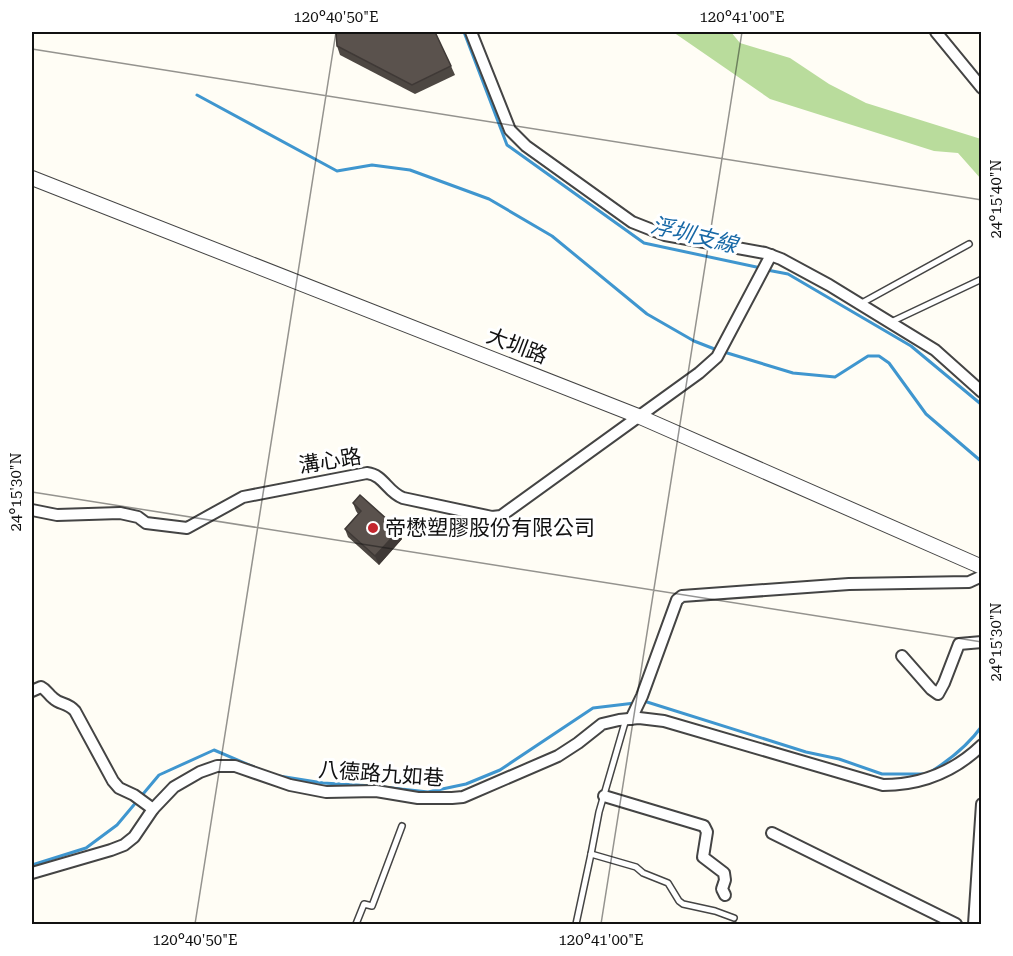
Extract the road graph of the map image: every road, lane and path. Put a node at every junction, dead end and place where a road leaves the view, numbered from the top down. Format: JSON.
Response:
{"nodes":[{"id":1,"x":471,"y":32,"type":"edge"},
{"id":2,"x":936,"y":32,"type":"edge"},
{"id":3,"x":981,"y":88,"type":"edge"},
{"id":4,"x":32,"y":178,"type":"edge"},
{"id":5,"x":969,"y":244,"type":"dead end"},
{"id":6,"x":766,"y":264,"type":"junction"},
{"id":7,"x":981,"y":279,"type":"edge"},
{"id":8,"x":860,"y":304,"type":"junction"},
{"id":9,"x":890,"y":322,"type":"junction"},
{"id":10,"x":981,"y":392,"type":"edge"},
{"id":11,"x":638,"y":416,"type":"junction"},
{"id":12,"x":32,"y":510,"type":"edge"},
{"id":13,"x":981,"y":567,"type":"edge"},
{"id":14,"x":981,"y":576,"type":"edge"},
{"id":15,"x":981,"y":642,"type":"edge"},
{"id":16,"x":902,"y":656,"type":"dead end"},
{"id":17,"x":32,"y":691,"type":"edge"},
{"id":18,"x":632,"y":716,"type":"junction"},
{"id":19,"x":981,"y":747,"type":"edge"},
{"id":20,"x":604,"y":796,"type":"junction"},
{"id":21,"x":981,"y":804,"type":"edge"},
{"id":22,"x":149,"y":806,"type":"junction"},
{"id":23,"x":402,"y":826,"type":"dead end"},
{"id":24,"x":772,"y":833,"type":"dead end"},
{"id":25,"x":591,"y":854,"type":"junction"},
{"id":26,"x":32,"y":873,"type":"edge"},
{"id":27,"x":725,"y":895,"type":"dead end"},
{"id":28,"x":734,"y":918,"type":"dead end"},
{"id":29,"x":356,"y":924,"type":"edge"},
{"id":30,"x":576,"y":924,"type":"edge"},
{"id":31,"x":956,"y":924,"type":"edge"},
{"id":32,"x":974,"y":924,"type":"edge"}],
"edges":[{"from":1,"to":6,"type":"street"},
{"from":2,"to":3,"type":"street"},
{"from":4,"to":11,"type":"street","name":"大圳路"},
{"from":5,"to":8,"type":"lane"},
{"from":6,"to":8,"type":"street"},
{"from":6,"to":11,"type":"street","name":"溝心路"},
{"from":7,"to":9,"type":"lane"},
{"from":8,"to":9,"type":"street"},
{"from":9,"to":10,"type":"street"},
{"from":11,"to":12,"type":"street","name":"溝心路"},
{"from":11,"to":13,"type":"street","name":"大圳路"},
{"from":14,"to":18,"type":"street"},
{"from":15,"to":16,"type":"street"},
{"from":17,"to":22,"type":"street"},
{"from":18,"to":19,"type":"street","name":"八德路九如巷"},
{"from":18,"to":20,"type":"lane"},
{"from":18,"to":22,"type":"street","name":"八德路九如巷"},
{"from":20,"to":25,"type":"lane"},
{"from":20,"to":27,"type":"street"},
{"from":21,"to":32,"type":"street"},
{"from":22,"to":26,"type":"street","name":"八德路九如巷"},
{"from":23,"to":29,"type":"lane"},
{"from":24,"to":31,"type":"street"},
{"from":25,"to":28,"type":"lane"},
{"from":25,"to":30,"type":"lane"}]}
